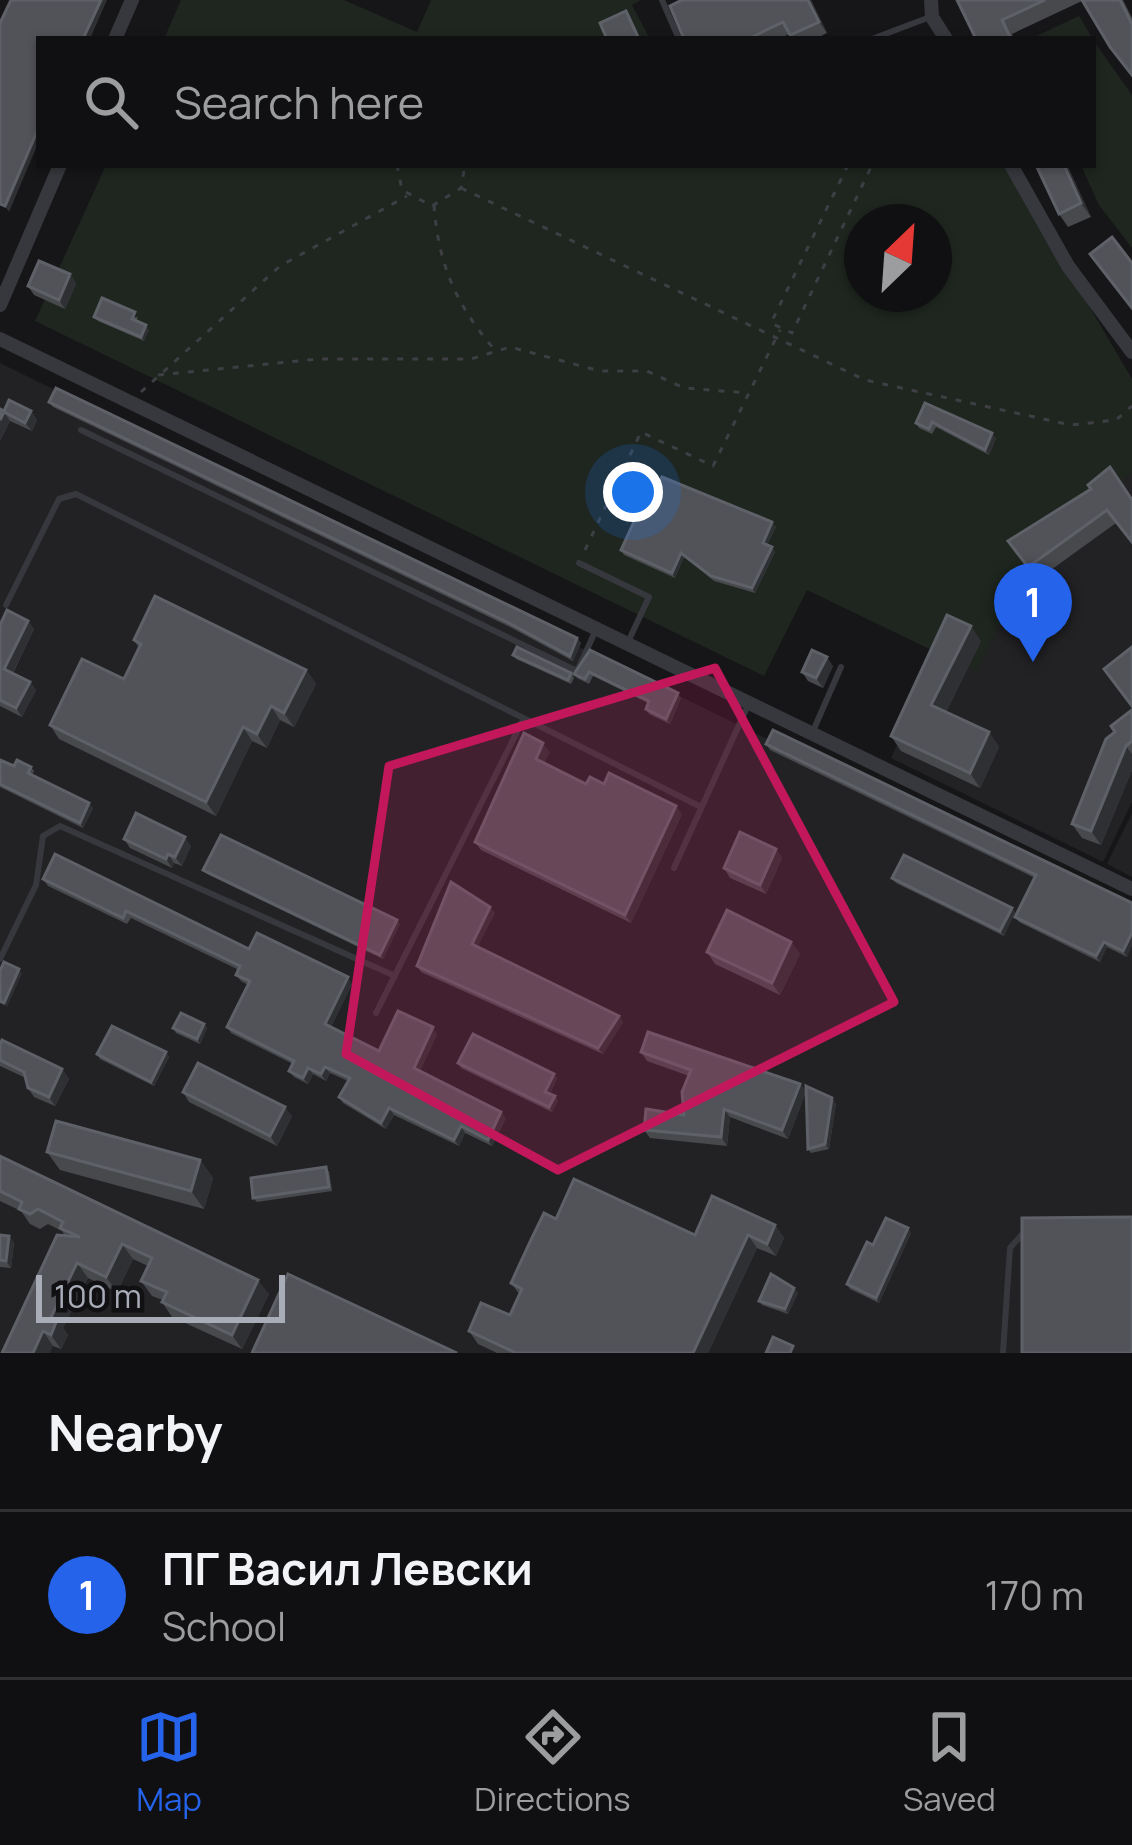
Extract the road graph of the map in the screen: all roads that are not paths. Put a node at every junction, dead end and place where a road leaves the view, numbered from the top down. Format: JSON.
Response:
{"nodes":[{"id":1,"x":131,"y":0,"type":"edge"},
{"id":2,"x":662,"y":0,"type":"edge"},
{"id":3,"x":950,"y":0,"type":"edge"},
{"id":4,"x":933,"y":8,"type":"edge"},
{"id":5,"x":116,"y":36,"type":"edge"},
{"id":6,"x":678,"y":36,"type":"edge"},
{"id":7,"x":878,"y":36,"type":"edge"},
{"id":8,"x":945,"y":36,"type":"edge"},
{"id":9,"x":60,"y":168,"type":"edge"},
{"id":10,"x":1013,"y":168,"type":"edge"},
{"id":11,"x":0,"y":305,"type":"edge"},
{"id":12,"x":0,"y":339,"type":"edge"},
{"id":13,"x":1132,"y":352,"type":"edge"},
{"id":14,"x":81,"y":430,"type":"dead end"},
{"id":15,"x":579,"y":563,"type":"road end"},
{"id":16,"x":6,"y":605,"type":"edge"},
{"id":17,"x":596,"y":629,"type":"junction"},
{"id":18,"x":627,"y":644,"type":"junction"},
{"id":19,"x":842,"y":667,"type":"dead end"},
{"id":20,"x":748,"y":703,"type":"junction"},
{"id":21,"x":523,"y":720,"type":"junction"},
{"id":22,"x":812,"y":734,"type":"junction"},
{"id":23,"x":701,"y":807,"type":"junction"},
{"id":24,"x":674,"y":868,"type":"dead end"},
{"id":25,"x":1132,"y":889,"type":"edge"},
{"id":26,"x":0,"y":958,"type":"edge"},
{"id":27,"x":394,"y":976,"type":"junction"},
{"id":28,"x":376,"y":1013,"type":"dead end"},
{"id":29,"x":1036,"y":1226,"type":"edge"},
{"id":30,"x":1003,"y":1353,"type":"edge"}],
"edges":[{"from":1,"to":5,"type":"street"},
{"from":2,"to":6,"type":"lane"},
{"from":3,"to":4,"type":"street"},
{"from":4,"to":7,"type":"lane"},
{"from":4,"to":8,"type":"street"},
{"from":9,"to":11,"type":"street"},
{"from":10,"to":13,"type":"street"},
{"from":12,"to":17,"type":"street"},
{"from":14,"to":17,"type":"lane"},
{"from":15,"to":18,"type":"lane"},
{"from":16,"to":21,"type":"lane"},
{"from":17,"to":18,"type":"street"},
{"from":18,"to":20,"type":"street"},
{"from":19,"to":22,"type":"lane"},
{"from":20,"to":22,"type":"street"},
{"from":20,"to":23,"type":"lane"},
{"from":21,"to":23,"type":"lane"},
{"from":21,"to":27,"type":"lane"},
{"from":22,"to":25,"type":"street"},
{"from":23,"to":24,"type":"lane"},
{"from":26,"to":27,"type":"lane"},
{"from":27,"to":28,"type":"lane"},
{"from":29,"to":30,"type":"lane"}]}
